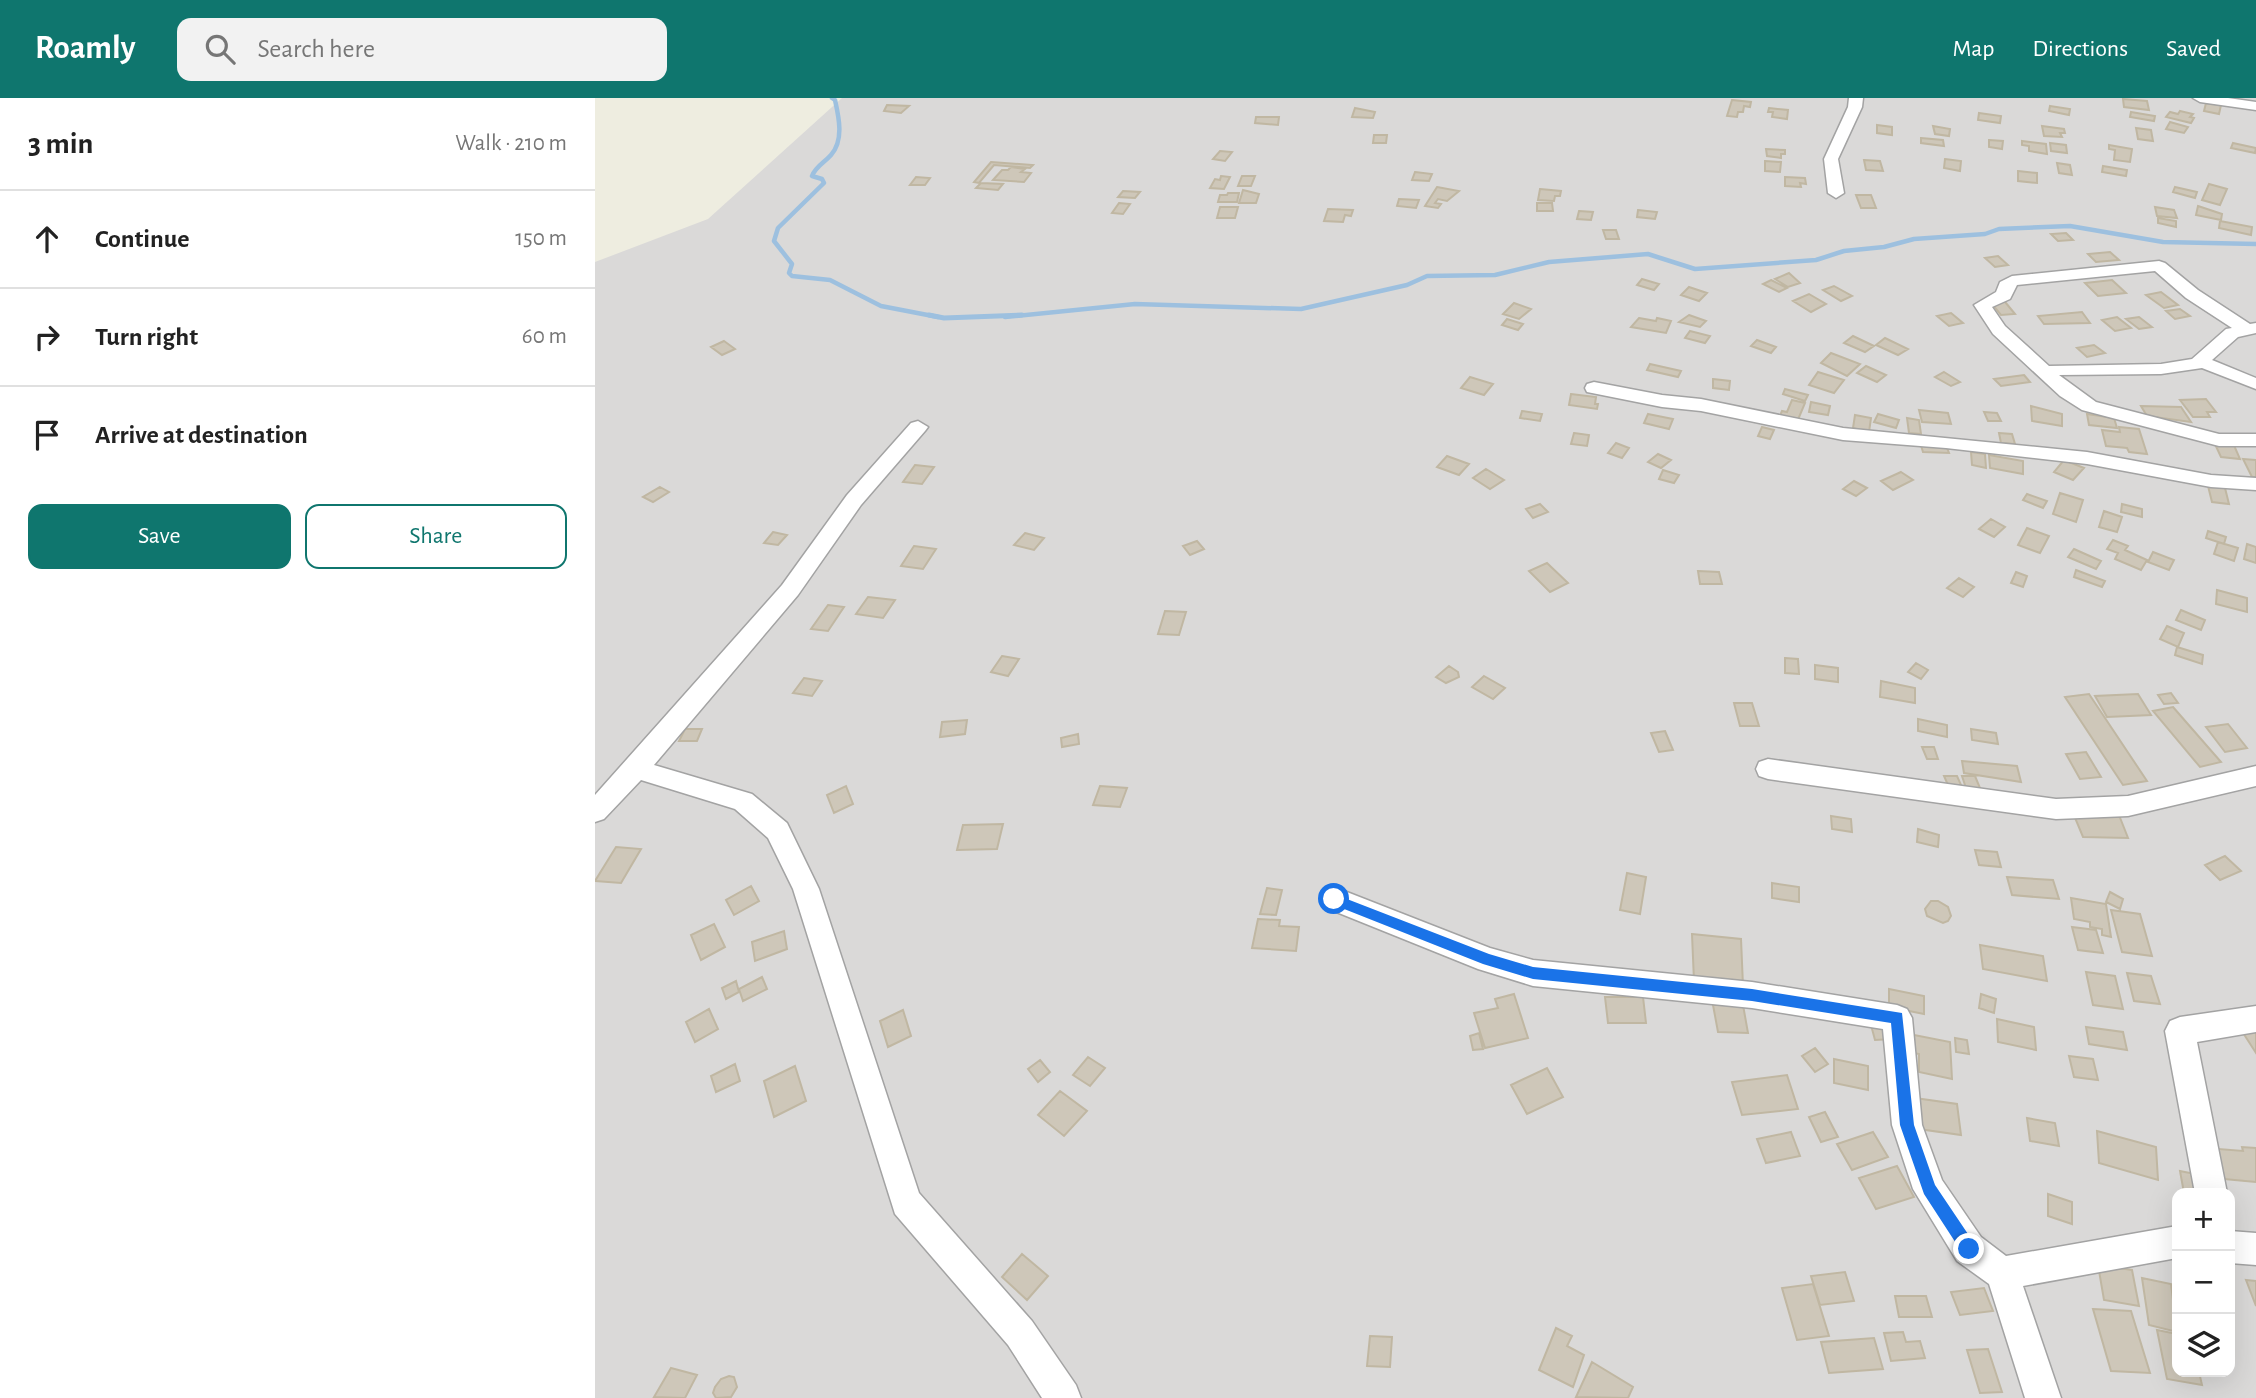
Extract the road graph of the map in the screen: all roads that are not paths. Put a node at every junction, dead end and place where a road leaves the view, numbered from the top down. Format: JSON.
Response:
{"nodes":[{"id":1,"x":1856,"y":98,"type":"edge"},
{"id":2,"x":2200,"y":98,"type":"edge"},
{"id":3,"x":2256,"y":106,"type":"edge"},
{"id":4,"x":1836,"y":193,"type":"dead end"},
{"id":5,"x":2251,"y":329,"type":"edge"},
{"id":6,"x":2200,"y":360,"type":"junction"},
{"id":7,"x":2045,"y":372,"type":"junction"},
{"id":8,"x":2255,"y":384,"type":"edge"},
{"id":9,"x":1594,"y":388,"type":"dead end"},
{"id":10,"x":918,"y":427,"type":"dead end"},
{"id":11,"x":2256,"y":440,"type":"edge"},
{"id":12,"x":2256,"y":484,"type":"edge"},
{"id":13,"x":636,"y":769,"type":"junction"},
{"id":14,"x":1767,"y":769,"type":"dead end"},
{"id":15,"x":2256,"y":776,"type":"edge"},
{"id":16,"x":595,"y":812,"type":"edge"},
{"id":17,"x":1334,"y":899,"type":"dead end"},
{"id":18,"x":2256,"y":1019,"type":"edge"},
{"id":19,"x":2210,"y":1188,"type":"edge"},
{"id":20,"x":2172,"y":1243,"type":"edge"},
{"id":21,"x":2235,"y":1247,"type":"edge"},
{"id":22,"x":2256,"y":1249,"type":"edge"},
{"id":23,"x":2002,"y":1273,"type":"junction"},
{"id":24,"x":1063,"y":1398,"type":"edge"},
{"id":25,"x":2043,"y":1398,"type":"edge"}],
"edges":[{"from":1,"to":4,"type":"street"},
{"from":2,"to":3,"type":"street"},
{"from":5,"to":6,"type":"street"},
{"from":5,"to":7,"type":"street"},
{"from":6,"to":7,"type":"street"},
{"from":6,"to":8,"type":"street"},
{"from":7,"to":11,"type":"street"},
{"from":9,"to":12,"type":"street"},
{"from":10,"to":13,"type":"street"},
{"from":13,"to":16,"type":"street"},
{"from":13,"to":24,"type":"street"},
{"from":14,"to":15,"type":"street"},
{"from":17,"to":23,"type":"street"},
{"from":18,"to":19,"type":"street"},
{"from":20,"to":23,"type":"street"},
{"from":21,"to":22,"type":"street"},
{"from":23,"to":25,"type":"street"}]}
